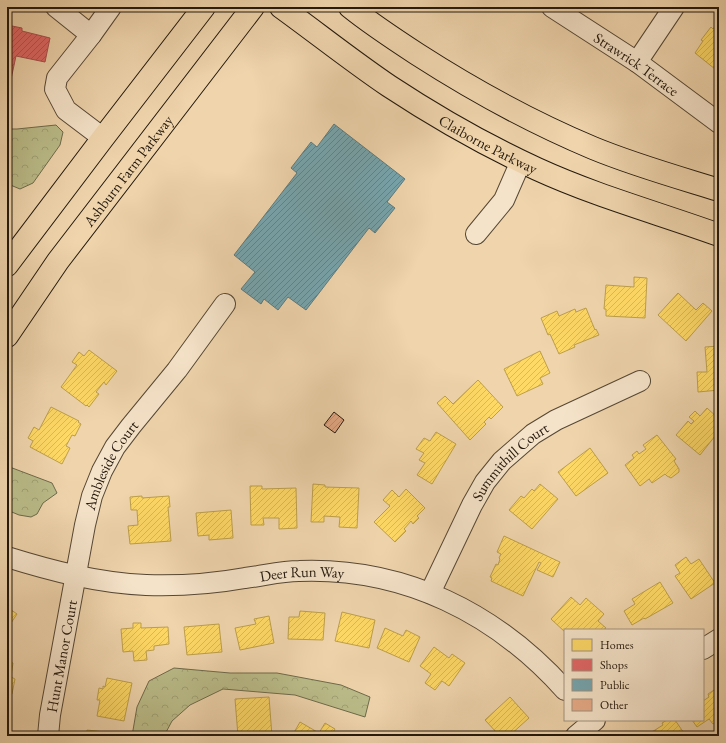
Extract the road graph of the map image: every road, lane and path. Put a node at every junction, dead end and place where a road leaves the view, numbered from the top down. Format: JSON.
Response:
{"nodes":[{"id":1,"x":56,"y":7,"type":"edge"},
{"id":2,"x":111,"y":7,"type":"edge"},
{"id":3,"x":204,"y":7,"type":"edge"},
{"id":4,"x":253,"y":7,"type":"edge"},
{"id":5,"x":281,"y":7,"type":"edge"},
{"id":6,"x":350,"y":7,"type":"edge"},
{"id":7,"x":552,"y":7,"type":"edge"},
{"id":8,"x":674,"y":7,"type":"edge"},
{"id":9,"x":91,"y":35,"type":"junction"},
{"id":10,"x":637,"y":62,"type":"junction"},
{"id":11,"x":719,"y":123,"type":"edge"},
{"id":12,"x":103,"y":138,"type":"junction"},
{"id":13,"x":522,"y":161,"type":"junction"},
{"id":14,"x":719,"y":190,"type":"edge"},
{"id":15,"x":476,"y":234,"type":"dead end"},
{"id":16,"x":719,"y":235,"type":"edge"},
{"id":17,"x":7,"y":265,"type":"edge"},
{"id":18,"x":225,"y":304,"type":"dead end"},
{"id":19,"x":7,"y":336,"type":"edge"},
{"id":20,"x":640,"y":381,"type":"dead end"},
{"id":21,"x":7,"y":556,"type":"edge"},
{"id":22,"x":75,"y":575,"type":"junction"},
{"id":23,"x":430,"y":593,"type":"junction"},
{"id":24,"x":719,"y":639,"type":"edge"},
{"id":25,"x":704,"y":648,"type":"edge"},
{"id":26,"x":564,"y":689,"type":"edge"},
{"id":27,"x":48,"y":736,"type":"edge"}],
"edges":[{"from":1,"to":9,"type":"street"},
{"from":2,"to":9,"type":"street"},
{"from":3,"to":12,"type":"main road"},
{"from":4,"to":19,"type":"main road","name":"Ashburn Farm Parkway"},
{"from":5,"to":13,"type":"main road","name":"Claiborne Parkway"},
{"from":6,"to":14,"type":"main road"},
{"from":7,"to":10,"type":"street","name":"Strawrick Terrace"},
{"from":8,"to":10,"type":"street"},
{"from":9,"to":12,"type":"street"},
{"from":10,"to":11,"type":"street","name":"Strawrick Terrace"},
{"from":12,"to":17,"type":"main road"},
{"from":13,"to":15,"type":"street"},
{"from":13,"to":16,"type":"main road","name":"Claiborne Parkway"},
{"from":18,"to":22,"type":"street","name":"Ambleside Court"},
{"from":20,"to":23,"type":"street","name":"Summithill Court"},
{"from":21,"to":22,"type":"street","name":"Deer Run Way"},
{"from":22,"to":23,"type":"street","name":"Deer Run Way"},
{"from":22,"to":27,"type":"street","name":"Hunt Manor Court"},
{"from":23,"to":26,"type":"street","name":"Deer Run Way"},
{"from":24,"to":25,"type":"street"}]}
